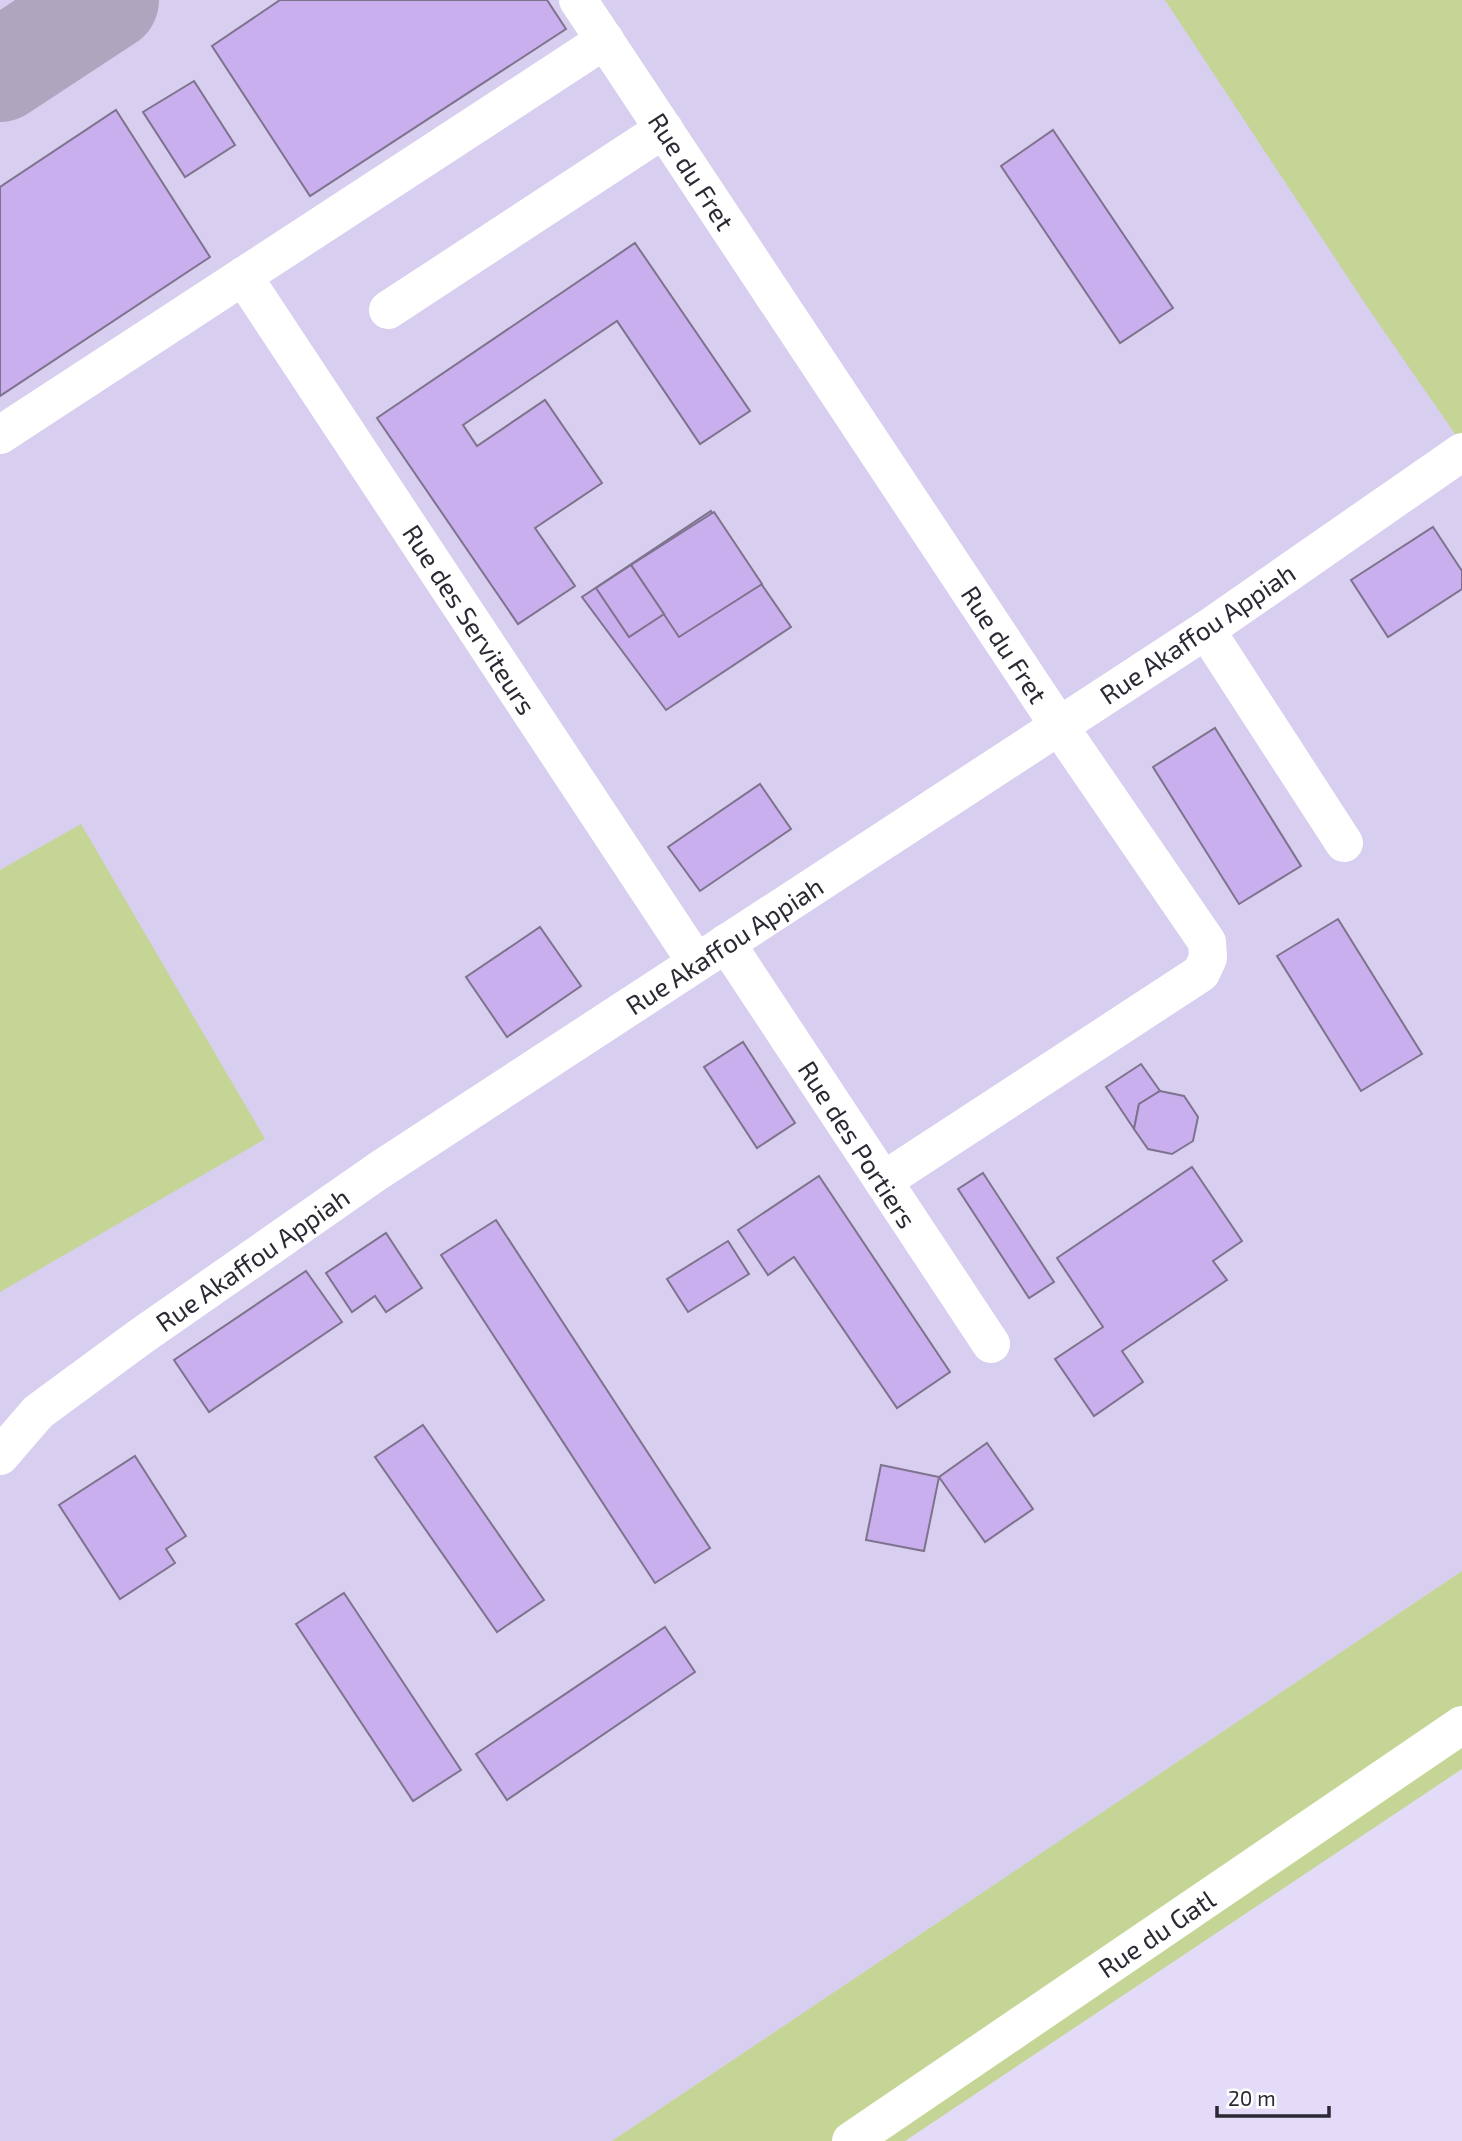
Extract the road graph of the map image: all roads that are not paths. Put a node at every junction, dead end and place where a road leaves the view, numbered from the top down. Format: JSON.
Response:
{"nodes":[{"id":1,"x":578,"y":0,"type":"edge"},
{"id":2,"x":605,"y":40,"type":"junction"},
{"id":3,"x":664,"y":129,"type":"junction"},
{"id":4,"x":243,"y":276,"type":"junction"},
{"id":5,"x":388,"y":310,"type":"dead end"},
{"id":6,"x":0,"y":435,"type":"edge"},
{"id":7,"x":1462,"y":452,"type":"edge"},
{"id":8,"x":1206,"y":629,"type":"junction"},
{"id":9,"x":1059,"y":726,"type":"junction"},
{"id":10,"x":1344,"y":842,"type":"dead end"},
{"id":11,"x":711,"y":953,"type":"junction"},
{"id":12,"x":883,"y":1181,"type":"junction"},
{"id":13,"x":991,"y":1345,"type":"dead end"},
{"id":14,"x":0,"y":1456,"type":"edge"},
{"id":15,"x":1462,"y":1725,"type":"edge"},
{"id":16,"x":851,"y":2141,"type":"edge"}],
"edges":[{"from":1,"to":2,"type":"lane","name":"Rue du Fret"},
{"from":2,"to":3,"type":"lane","name":"Rue du Fret"},
{"from":2,"to":4,"type":"lane"},
{"from":3,"to":5,"type":"lane"},
{"from":3,"to":9,"type":"lane","name":"Rue du Fret"},
{"from":4,"to":6,"type":"lane"},
{"from":4,"to":11,"type":"lane","name":"Rue des Serviteurs"},
{"from":7,"to":8,"type":"lane","name":"Rue Akaffou Appiah"},
{"from":8,"to":9,"type":"lane","name":"Rue Akaffou Appiah"},
{"from":8,"to":10,"type":"lane"},
{"from":9,"to":11,"type":"lane","name":"Rue Akaffou Appiah"},
{"from":9,"to":12,"type":"lane","name":"Rue du Fret"},
{"from":11,"to":12,"type":"lane","name":"Rue des Portiers"},
{"from":11,"to":14,"type":"lane","name":"Rue Akaffou Appiah"},
{"from":12,"to":13,"type":"lane","name":"Rue des Portiers"},
{"from":15,"to":16,"type":"lane","name":"Rue du Gatl"}]}
